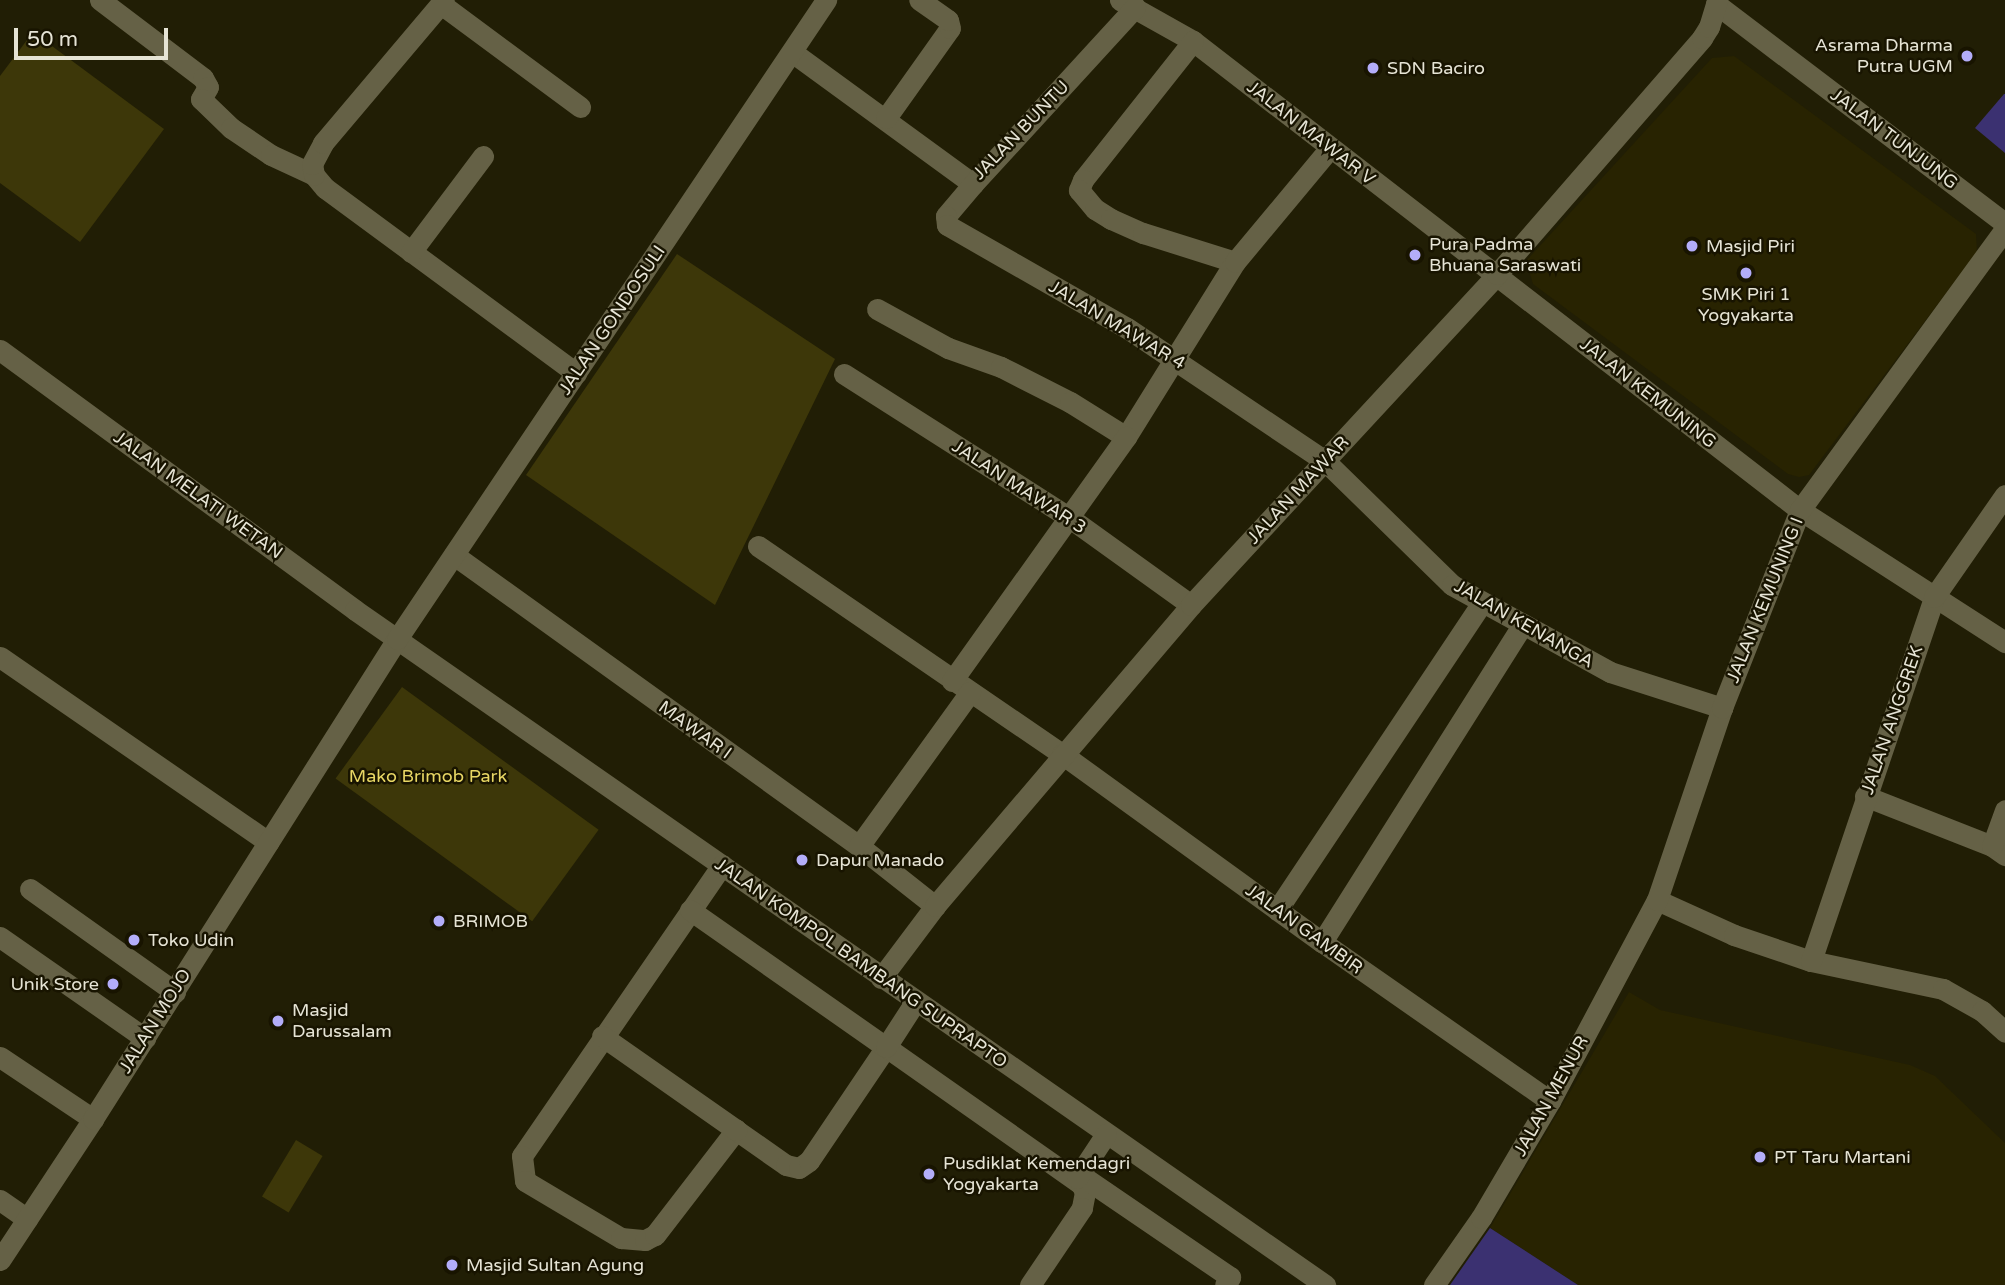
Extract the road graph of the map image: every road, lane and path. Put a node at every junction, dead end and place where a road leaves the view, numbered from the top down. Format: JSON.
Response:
{"nodes":[{"id":1,"x":100,"y":0,"type":"edge"},
{"id":2,"x":827,"y":0,"type":"edge"},
{"id":3,"x":919,"y":0,"type":"edge"},
{"id":4,"x":1720,"y":1,"type":"edge"},
{"id":5,"x":443,"y":2,"type":"edge"},
{"id":6,"x":1127,"y":4,"type":"edge"},
{"id":7,"x":1193,"y":41,"type":"junction"},
{"id":8,"x":792,"y":52,"type":"junction"},
{"id":9,"x":580,"y":107,"type":"dead end"},
{"id":10,"x":886,"y":118,"type":"junction"},
{"id":11,"x":1329,"y":148,"type":"junction"},
{"id":12,"x":483,"y":156,"type":"dead end"},
{"id":13,"x":314,"y":175,"type":"junction"},
{"id":14,"x":973,"y":184,"type":"junction"},
{"id":15,"x":2005,"y":223,"type":"edge"},
{"id":16,"x":2005,"y":229,"type":"edge"},
{"id":17,"x":411,"y":252,"type":"junction"},
{"id":18,"x":1235,"y":262,"type":"junction"},
{"id":19,"x":1497,"y":274,"type":"junction"},
{"id":20,"x":877,"y":309,"type":"dead end"},
{"id":21,"x":0,"y":350,"type":"edge"},
{"id":22,"x":1175,"y":358,"type":"junction"},
{"id":23,"x":576,"y":373,"type":"junction"},
{"id":24,"x":844,"y":374,"type":"dead end"},
{"id":25,"x":1126,"y":437,"type":"junction"},
{"id":26,"x":1325,"y":461,"type":"junction"},
{"id":27,"x":2005,"y":495,"type":"edge"},
{"id":28,"x":1800,"y":510,"type":"junction"},
{"id":29,"x":1070,"y":518,"type":"junction"},
{"id":30,"x":758,"y":546,"type":"dead end"},
{"id":31,"x":454,"y":555,"type":"junction"},
{"id":32,"x":1934,"y":597,"type":"junction"},
{"id":33,"x":1482,"y":603,"type":"junction"},
{"id":34,"x":1192,"y":605,"type":"junction"},
{"id":35,"x":1522,"y":626,"type":"junction"},
{"id":36,"x":397,"y":639,"type":"junction"},
{"id":37,"x":2005,"y":642,"type":"edge"},
{"id":38,"x":0,"y":657,"type":"edge"},
{"id":39,"x":961,"y":686,"type":"junction"},
{"id":40,"x":1722,"y":708,"type":"junction"},
{"id":41,"x":1062,"y":754,"type":"junction"},
{"id":42,"x":1866,"y":796,"type":"junction"},
{"id":43,"x":2005,"y":810,"type":"edge"},
{"id":44,"x":268,"y":842,"type":"junction"},
{"id":45,"x":859,"y":846,"type":"junction"},
{"id":46,"x":1998,"y":850,"type":"edge"},
{"id":47,"x":722,"y":864,"type":"junction"},
{"id":48,"x":30,"y":889,"type":"dead end"},
{"id":49,"x":1657,"y":900,"type":"junction"},
{"id":50,"x":935,"y":906,"type":"junction"},
{"id":51,"x":690,"y":910,"type":"junction"},
{"id":52,"x":1278,"y":910,"type":"junction"},
{"id":53,"x":0,"y":937,"type":"edge"},
{"id":54,"x":1322,"y":942,"type":"junction"},
{"id":55,"x":1811,"y":961,"type":"junction"},
{"id":56,"x":881,"y":978,"type":"junction"},
{"id":57,"x":175,"y":992,"type":"junction"},
{"id":58,"x":915,"y":1002,"type":"junction"},
{"id":59,"x":2003,"y":1029,"type":"edge"},
{"id":60,"x":602,"y":1036,"type":"junction"},
{"id":61,"x":145,"y":1038,"type":"junction"},
{"id":62,"x":886,"y":1047,"type":"junction"},
{"id":63,"x":0,"y":1057,"type":"edge"},
{"id":64,"x":1550,"y":1101,"type":"junction"},
{"id":65,"x":93,"y":1119,"type":"junction"},
{"id":66,"x":736,"y":1130,"type":"junction"},
{"id":67,"x":1106,"y":1134,"type":"junction"},
{"id":68,"x":1078,"y":1176,"type":"junction"},
{"id":69,"x":0,"y":1200,"type":"edge"},
{"id":70,"x":27,"y":1220,"type":"junction"},
{"id":71,"x":0,"y":1260,"type":"edge"},
{"id":72,"x":1030,"y":1285,"type":"edge"},
{"id":73,"x":1225,"y":1285,"type":"edge"},
{"id":74,"x":1325,"y":1285,"type":"edge"},
{"id":75,"x":1434,"y":1285,"type":"edge"}],
"edges":[{"from":1,"to":13,"type":"street"},
{"from":2,"to":8,"type":"street","name":"JALAN GONDOSULI"},
{"from":3,"to":10,"type":"street"},
{"from":4,"to":15,"type":"street","name":"JALAN TUNJUNG"},
{"from":4,"to":19,"type":"street","name":"JALAN MAWAR"},
{"from":5,"to":9,"type":"street"},
{"from":5,"to":13,"type":"street"},
{"from":6,"to":7,"type":"street","name":"JALAN MAWAR V"},
{"from":6,"to":14,"type":"street","name":"JALAN BUNTU"},
{"from":7,"to":11,"type":"street","name":"JALAN MAWAR V"},
{"from":7,"to":18,"type":"street"},
{"from":8,"to":10,"type":"street","name":"JALAN BUNTU"},
{"from":8,"to":23,"type":"street","name":"JALAN GONDOSULI"},
{"from":10,"to":14,"type":"street","name":"JALAN BUNTU"},
{"from":11,"to":18,"type":"street"},
{"from":11,"to":19,"type":"street","name":"JALAN MAWAR V"},
{"from":12,"to":17,"type":"street"},
{"from":13,"to":17,"type":"street"},
{"from":14,"to":22,"type":"street","name":"JALAN MAWAR 4"},
{"from":16,"to":28,"type":"street","name":"JALAN KEMUNING I"},
{"from":17,"to":23,"type":"street"},
{"from":18,"to":22,"type":"street"},
{"from":19,"to":26,"type":"street","name":"JALAN MAWAR"},
{"from":19,"to":28,"type":"street","name":"JALAN KEMUNING"},
{"from":20,"to":25,"type":"street"},
{"from":21,"to":36,"type":"street","name":"JALAN MELATI WETAN"},
{"from":22,"to":25,"type":"street"},
{"from":22,"to":26,"type":"street","name":"JALAN MAWAR 4"},
{"from":23,"to":31,"type":"street","name":"JALAN GONDOSULI"},
{"from":24,"to":29,"type":"street","name":"JALAN MAWAR 3"},
{"from":25,"to":29,"type":"street"},
{"from":26,"to":33,"type":"street","name":"JALAN KENANGA"},
{"from":26,"to":34,"type":"street","name":"JALAN MAWAR"},
{"from":27,"to":32,"type":"street","name":"JALAN ANGGREK"},
{"from":28,"to":32,"type":"street","name":"JALAN KEMUNING"},
{"from":28,"to":40,"type":"street","name":"JALAN KEMUNING I"},
{"from":29,"to":34,"type":"street","name":"JALAN MAWAR 3"},
{"from":29,"to":39,"type":"street"},
{"from":30,"to":39,"type":"street","name":"JALAN GAMBIR"},
{"from":31,"to":36,"type":"street","name":"JALAN GONDOSULI"},
{"from":31,"to":45,"type":"street","name":"MAWAR I"},
{"from":32,"to":37,"type":"street","name":"JALAN KEMUNING"},
{"from":32,"to":42,"type":"street","name":"JALAN ANGGREK"},
{"from":33,"to":35,"type":"street","name":"JALAN KENANGA"},
{"from":33,"to":52,"type":"street"},
{"from":34,"to":41,"type":"street","name":"JALAN MAWAR"},
{"from":35,"to":40,"type":"street","name":"JALAN KENANGA"},
{"from":35,"to":54,"type":"street"},
{"from":36,"to":44,"type":"street","name":"JALAN MOJO"},
{"from":36,"to":47,"type":"street","name":"JALAN KOMPOL BAMBANG SUPRAPTO"},
{"from":38,"to":44,"type":"street"},
{"from":39,"to":41,"type":"street","name":"JALAN GAMBIR"},
{"from":39,"to":45,"type":"street"},
{"from":40,"to":49,"type":"street","name":"JALAN KEMUNING I"},
{"from":41,"to":50,"type":"street","name":"JALAN MAWAR"},
{"from":41,"to":52,"type":"street","name":"JALAN GAMBIR"},
{"from":42,"to":46,"type":"street"},
{"from":42,"to":55,"type":"street","name":"JALAN ANGGREK"},
{"from":43,"to":46,"type":"street"},
{"from":44,"to":57,"type":"street","name":"JALAN MOJO"},
{"from":45,"to":50,"type":"street","name":"MAWAR I"},
{"from":47,"to":51,"type":"street"},
{"from":47,"to":56,"type":"street","name":"JALAN KOMPOL BAMBANG SUPRAPTO"},
{"from":48,"to":57,"type":"street"},
{"from":49,"to":55,"type":"street"},
{"from":49,"to":64,"type":"street","name":"JALAN MENUR"},
{"from":50,"to":56,"type":"street","name":"JALAN MAWAR"},
{"from":51,"to":60,"type":"street"},
{"from":51,"to":62,"type":"street"},
{"from":52,"to":54,"type":"street","name":"JALAN GAMBIR"},
{"from":53,"to":61,"type":"street"},
{"from":54,"to":64,"type":"street","name":"JALAN GAMBIR"},
{"from":55,"to":59,"type":"street"},
{"from":56,"to":58,"type":"street","name":"JALAN KOMPOL BAMBANG SUPRAPTO"},
{"from":57,"to":61,"type":"street","name":"JALAN MOJO"},
{"from":58,"to":62,"type":"street"},
{"from":58,"to":67,"type":"street","name":"JALAN KOMPOL BAMBANG SUPRAPTO"},
{"from":60,"to":66,"type":"street"},
{"from":60,"to":66,"type":"street"},
{"from":61,"to":65,"type":"street","name":"JALAN MOJO"},
{"from":62,"to":66,"type":"street"},
{"from":62,"to":68,"type":"street"},
{"from":63,"to":65,"type":"street"},
{"from":64,"to":75,"type":"street","name":"JALAN MENUR"},
{"from":65,"to":70,"type":"street","name":"JALAN MOJO"},
{"from":67,"to":68,"type":"street"},
{"from":67,"to":74,"type":"street","name":"JALAN KOMPOL BAMBANG SUPRAPTO"},
{"from":68,"to":72,"type":"street"},
{"from":68,"to":73,"type":"street"},
{"from":69,"to":70,"type":"street"},
{"from":70,"to":71,"type":"street","name":"JALAN MOJO"}]}
